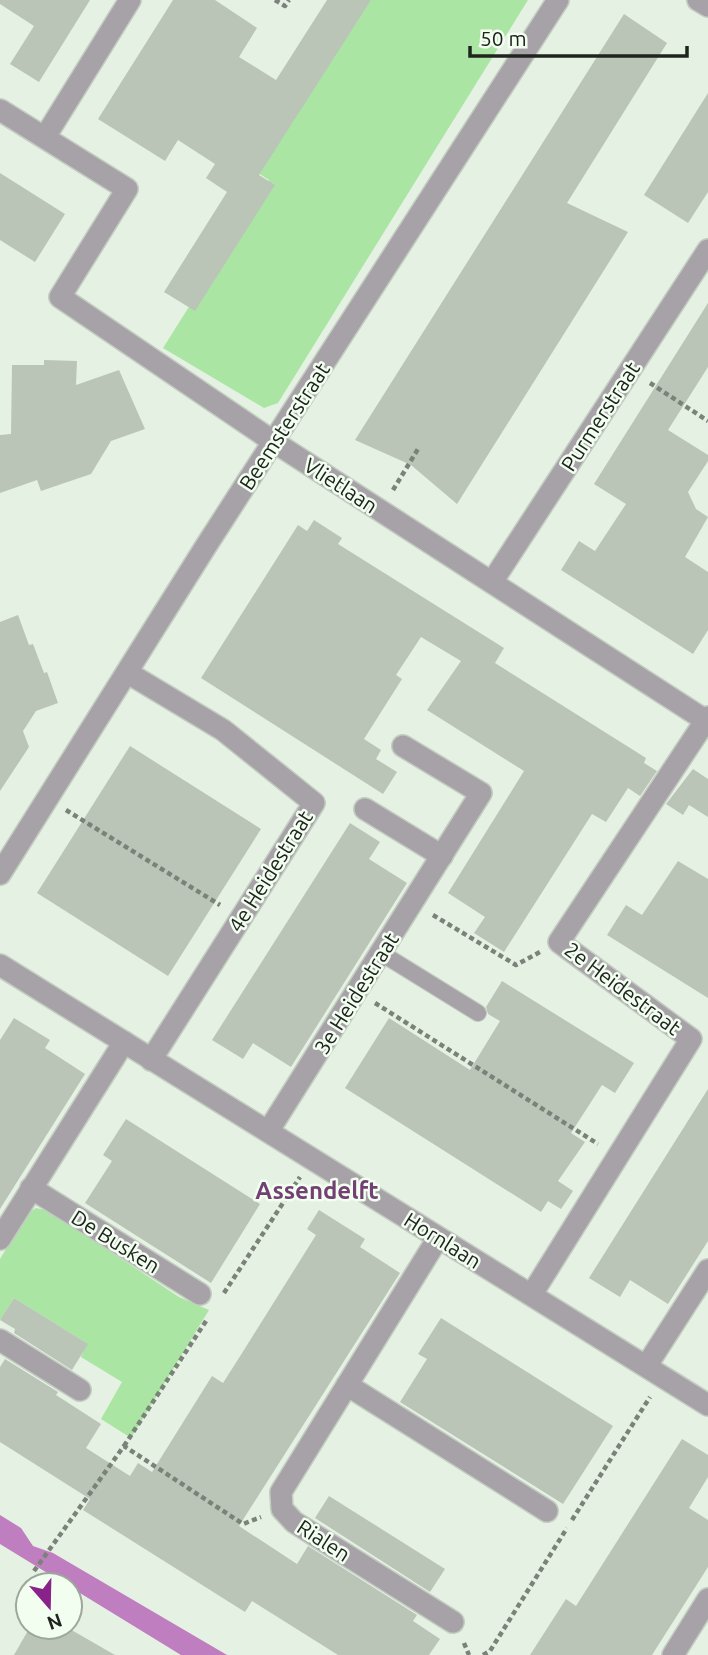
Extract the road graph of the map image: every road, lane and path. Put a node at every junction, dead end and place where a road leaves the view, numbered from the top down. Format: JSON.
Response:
{"nodes":[{"id":1,"x":130,"y":0,"type":"edge"},
{"id":2,"x":275,"y":0,"type":"edge"},
{"id":3,"x":289,"y":0,"type":"edge"},
{"id":4,"x":558,"y":0,"type":"edge"},
{"id":5,"x":698,"y":0,"type":"edge"},
{"id":6,"x":708,"y":6,"type":"edge"},
{"id":7,"x":0,"y":110,"type":"edge"},
{"id":8,"x":45,"y":137,"type":"junction"},
{"id":9,"x":708,"y":250,"type":"edge"},
{"id":10,"x":630,"y":370,"type":"junction"},
{"id":11,"x":708,"y":421,"type":"edge"},
{"id":12,"x":274,"y":442,"type":"junction"},
{"id":13,"x":418,"y":449,"type":"dead end"},
{"id":14,"x":380,"y":510,"type":"junction"},
{"id":15,"x":492,"y":582,"type":"junction"},
{"id":16,"x":128,"y":673,"type":"junction"},
{"id":17,"x":707,"y":720,"type":"edge"},
{"id":18,"x":403,"y":746,"type":"dead end"},
{"id":19,"x":48,"y":799,"type":"junction"},
{"id":20,"x":365,"y":809,"type":"dead end"},
{"id":21,"x":6,"y":851,"type":"edge"},
{"id":22,"x":442,"y":856,"type":"junction"},
{"id":23,"x":0,"y":874,"type":"edge"},
{"id":24,"x":412,"y":903,"type":"junction"},
{"id":25,"x":241,"y":918,"type":"junction"},
{"id":26,"x":559,"y":942,"type":"junction"},
{"id":27,"x":381,"y":953,"type":"junction"},
{"id":28,"x":0,"y":965,"type":"edge"},
{"id":29,"x":357,"y":991,"type":"junction"},
{"id":30,"x":478,"y":1013,"type":"dead end"},
{"id":31,"x":124,"y":1042,"type":"junction"},
{"id":32,"x":151,"y":1060,"type":"junction"},
{"id":33,"x":270,"y":1130,"type":"junction"},
{"id":34,"x":618,"y":1157,"type":"junction"},
{"id":35,"x":32,"y":1188,"type":"junction"},
{"id":36,"x":0,"y":1238,"type":"edge"},
{"id":37,"x":438,"y":1238,"type":"junction"},
{"id":38,"x":708,"y":1270,"type":"edge"},
{"id":39,"x":200,"y":1294,"type":"dead end"},
{"id":40,"x":532,"y":1294,"type":"junction"},
{"id":41,"x":0,"y":1340,"type":"edge"},
{"id":42,"x":655,"y":1371,"type":"junction"},
{"id":43,"x":347,"y":1385,"type":"junction"},
{"id":44,"x":80,"y":1390,"type":"dead end"},
{"id":45,"x":708,"y":1405,"type":"edge"},
{"id":46,"x":282,"y":1509,"type":"junction"},
{"id":47,"x":547,"y":1511,"type":"joint"},
{"id":48,"x":572,"y":1521,"type":"junction"},
{"id":49,"x":34,"y":1571,"type":"dead end"},
{"id":50,"x":705,"y":1609,"type":"edge"},
{"id":51,"x":453,"y":1622,"type":"dead end"},
{"id":52,"x":483,"y":1655,"type":"edge"},
{"id":53,"x":673,"y":1655,"type":"edge"}],
"edges":[{"from":1,"to":8,"type":"street"},
{"from":2,"to":3,"type":"path"},
{"from":4,"to":12,"type":"street","name":"Beemsterstraat"},
{"from":5,"to":6,"type":"street"},
{"from":7,"to":8,"type":"street","name":"Vlietlaan"},
{"from":8,"to":12,"type":"street","name":"Vlietlaan"},
{"from":9,"to":10,"type":"street","name":"Purmerstraat"},
{"from":10,"to":11,"type":"path"},
{"from":10,"to":15,"type":"street","name":"Purmerstraat"},
{"from":12,"to":14,"type":"street","name":"Vlietlaan"},
{"from":12,"to":16,"type":"street","name":"Beemsterstraat"},
{"from":13,"to":14,"type":"path"},
{"from":14,"to":15,"type":"street","name":"Vlietlaan"},
{"from":15,"to":17,"type":"street","name":"Vlietlaan"},
{"from":16,"to":19,"type":"street","name":"Beemsterstraat"},
{"from":16,"to":25,"type":"street","name":"4e Heidestraat"},
{"from":17,"to":26,"type":"street","name":"2e Heidestraat"},
{"from":18,"to":22,"type":"street","name":"3e Heidestraat"},
{"from":19,"to":21,"type":"street","name":"Beemsterstraat"},
{"from":19,"to":25,"type":"path"},
{"from":20,"to":22,"type":"street"},
{"from":21,"to":23,"type":"street"},
{"from":22,"to":24,"type":"street","name":"3e Heidestraat"},
{"from":24,"to":26,"type":"path"},
{"from":24,"to":27,"type":"street","name":"3e Heidestraat"},
{"from":25,"to":32,"type":"street","name":"4e Heidestraat"},
{"from":26,"to":34,"type":"street","name":"2e Heidestraat"},
{"from":27,"to":29,"type":"street","name":"3e Heidestraat"},
{"from":27,"to":30,"type":"lane"},
{"from":28,"to":31,"type":"street","name":"Hornlaan"},
{"from":29,"to":33,"type":"street","name":"3e Heidestraat"},
{"from":29,"to":34,"type":"path"},
{"from":31,"to":32,"type":"street","name":"Hornlaan"},
{"from":31,"to":35,"type":"street"},
{"from":32,"to":33,"type":"street","name":"Hornlaan"},
{"from":33,"to":37,"type":"street","name":"Hornlaan"},
{"from":34,"to":40,"type":"street","name":"2e Heidestraat"},
{"from":35,"to":36,"type":"street"},
{"from":35,"to":39,"type":"street","name":"De Busken"},
{"from":37,"to":40,"type":"street","name":"Hornlaan"},
{"from":37,"to":43,"type":"street","name":"Rialen"},
{"from":38,"to":42,"type":"street"},
{"from":40,"to":42,"type":"street","name":"Hornlaan"},
{"from":41,"to":44,"type":"street"},
{"from":42,"to":45,"type":"street","name":"Hornlaan"},
{"from":42,"to":48,"type":"path"},
{"from":43,"to":46,"type":"street","name":"Rialen"},
{"from":43,"to":47,"type":"street"},
{"from":46,"to":49,"type":"path"},
{"from":46,"to":51,"type":"street","name":"Rialen"},
{"from":47,"to":48,"type":"path"},
{"from":48,"to":52,"type":"path"},
{"from":50,"to":53,"type":"street"}]}
